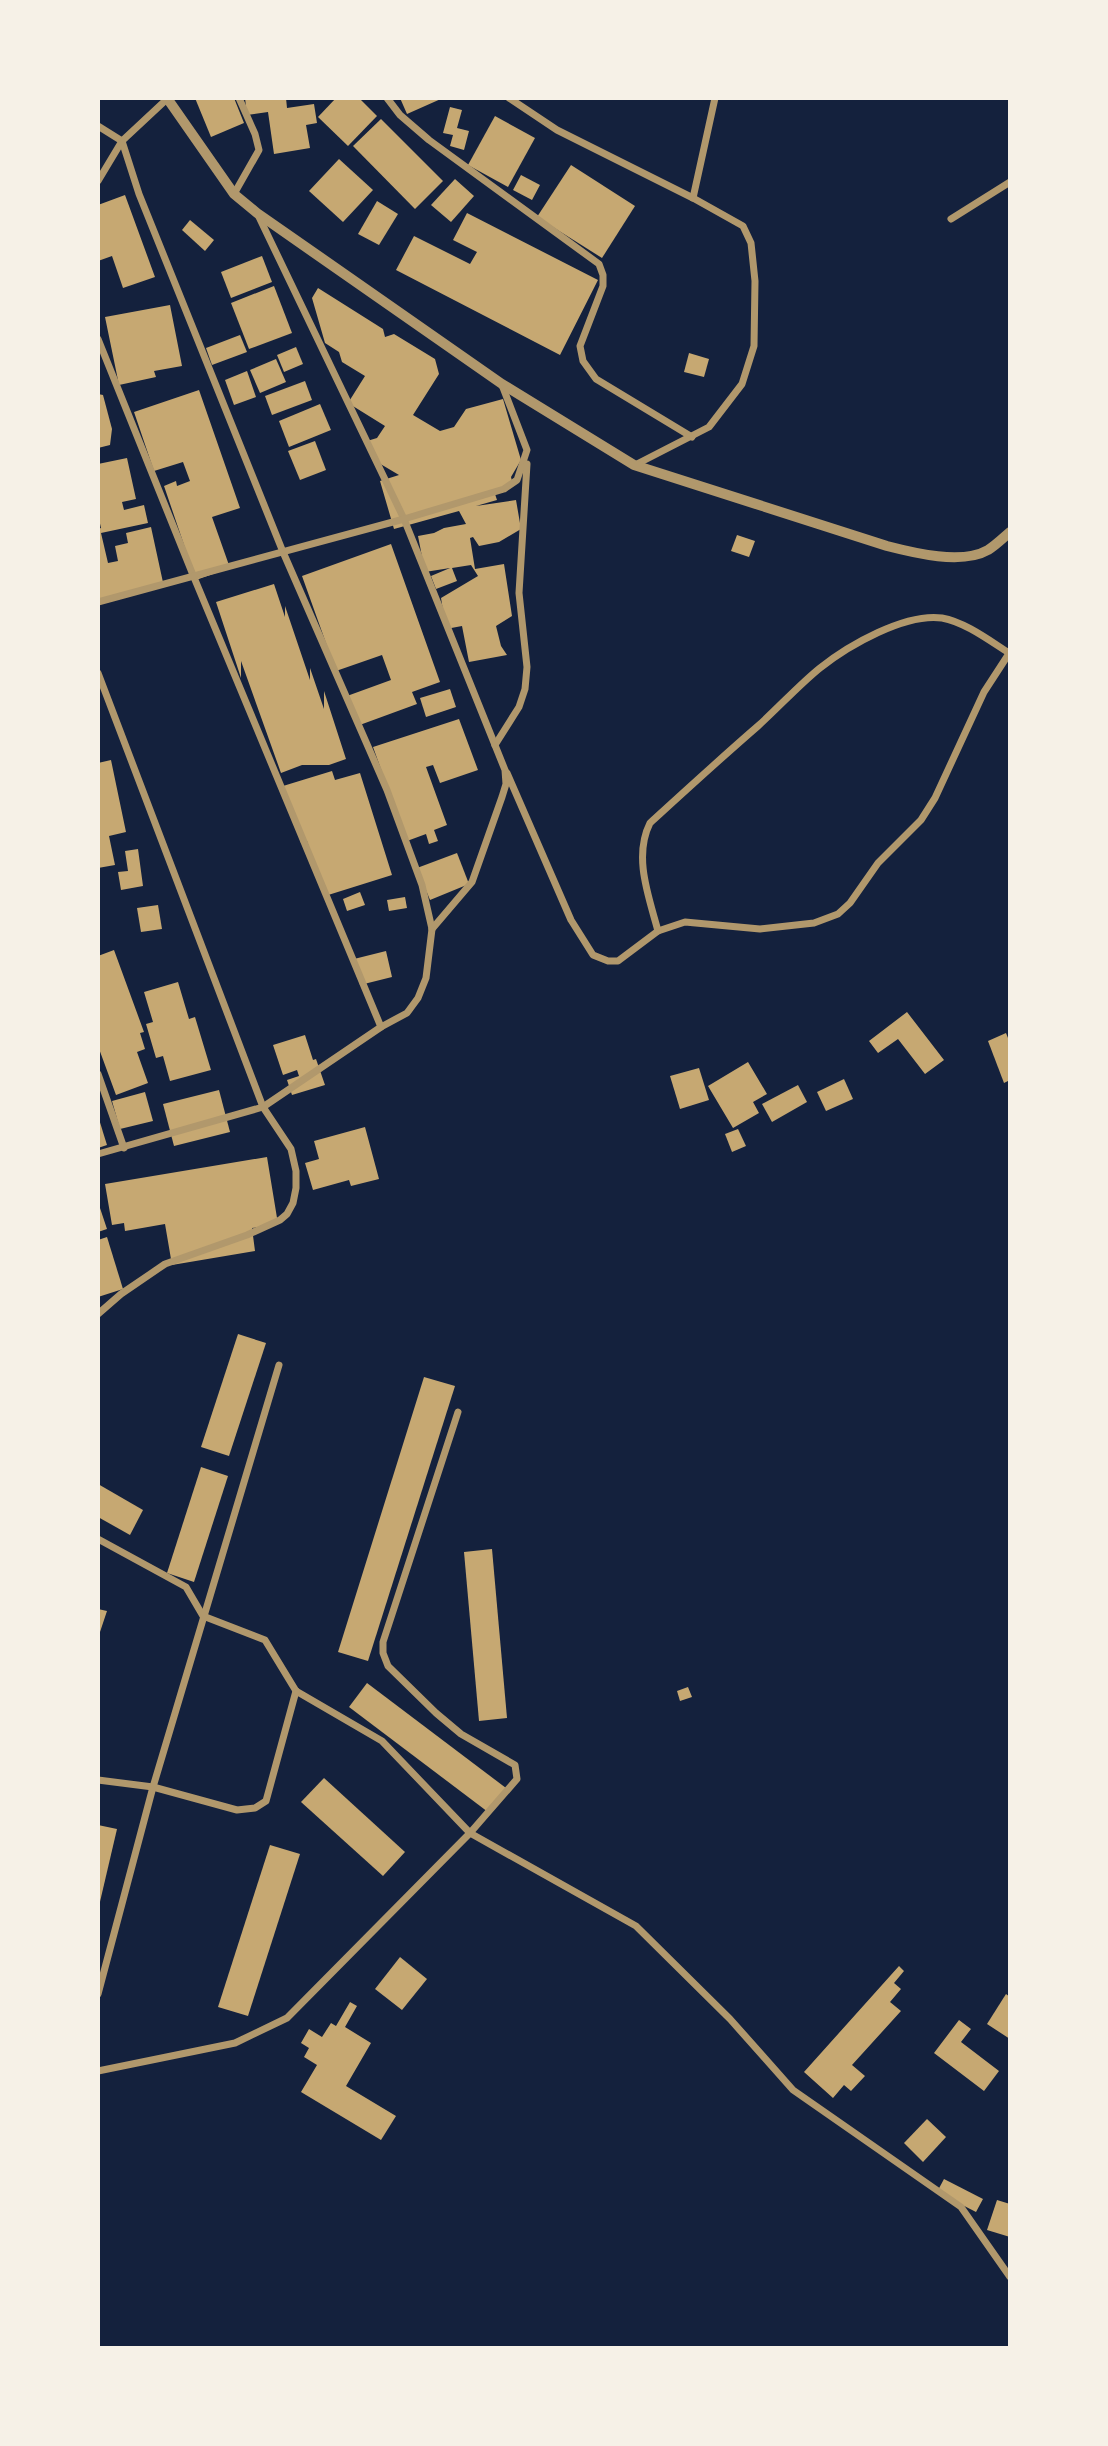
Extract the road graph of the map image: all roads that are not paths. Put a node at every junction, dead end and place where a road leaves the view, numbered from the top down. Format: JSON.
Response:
{"nodes":[{"id":1,"x":167,"y":98,"type":"edge"},
{"id":2,"x":239,"y":98,"type":"edge"},
{"id":3,"x":387,"y":98,"type":"edge"},
{"id":4,"x":509,"y":98,"type":"edge"},
{"id":5,"x":715,"y":98,"type":"edge"},
{"id":6,"x":98,"y":126,"type":"edge"},
{"id":7,"x":122,"y":141,"type":"junction"},
{"id":8,"x":98,"y":181,"type":"edge"},
{"id":9,"x":1010,"y":182,"type":"edge"},
{"id":10,"x":234,"y":194,"type":"junction"},
{"id":11,"x":693,"y":198,"type":"junction"},
{"id":12,"x":257,"y":213,"type":"junction"},
{"id":13,"x":951,"y":219,"type":"dead end"},
{"id":14,"x":98,"y":339,"type":"edge"},
{"id":15,"x":502,"y":384,"type":"junction"},
{"id":16,"x":692,"y":438,"type":"junction"},
{"id":17,"x":527,"y":450,"type":"junction"},
{"id":18,"x":634,"y":465,"type":"junction"},
{"id":19,"x":404,"y":519,"type":"junction"},
{"id":20,"x":1010,"y":533,"type":"edge"},
{"id":21,"x":283,"y":552,"type":"junction"},
{"id":22,"x":192,"y":575,"type":"junction"},
{"id":23,"x":98,"y":602,"type":"edge"},
{"id":24,"x":1009,"y":653,"type":"edge"},
{"id":25,"x":98,"y":673,"type":"edge"},
{"id":26,"x":495,"y":745,"type":"junction"},
{"id":27,"x":505,"y":769,"type":"junction"},
{"id":28,"x":432,"y":929,"type":"junction"},
{"id":29,"x":658,"y":932,"type":"junction"},
{"id":30,"x":381,"y":1027,"type":"junction"},
{"id":31,"x":98,"y":1074,"type":"edge"},
{"id":32,"x":263,"y":1107,"type":"junction"},
{"id":33,"x":124,"y":1148,"type":"junction"},
{"id":34,"x":98,"y":1154,"type":"edge"},
{"id":35,"x":98,"y":1314,"type":"edge"},
{"id":36,"x":279,"y":1366,"type":"dead end"},
{"id":37,"x":458,"y":1412,"type":"dead end"},
{"id":38,"x":98,"y":1539,"type":"edge"},
{"id":39,"x":203,"y":1616,"type":"junction"},
{"id":40,"x":296,"y":1691,"type":"junction"},
{"id":41,"x":98,"y":1780,"type":"edge"},
{"id":42,"x":153,"y":1787,"type":"junction"},
{"id":43,"x":470,"y":1833,"type":"junction"},
{"id":44,"x":98,"y":1994,"type":"edge"},
{"id":45,"x":98,"y":2071,"type":"edge"},
{"id":46,"x":1010,"y":2277,"type":"edge"}],
"edges":[{"from":1,"to":7,"type":"street"},
{"from":1,"to":10,"type":"street"},
{"from":2,"to":10,"type":"street"},
{"from":3,"to":16,"type":"street"},
{"from":4,"to":11,"type":"street"},
{"from":5,"to":11,"type":"street"},
{"from":6,"to":7,"type":"street"},
{"from":7,"to":8,"type":"street"},
{"from":7,"to":21,"type":"street"},
{"from":9,"to":13,"type":"street"},
{"from":10,"to":12,"type":"street"},
{"from":11,"to":16,"type":"street"},
{"from":12,"to":15,"type":"street"},
{"from":12,"to":19,"type":"street"},
{"from":14,"to":22,"type":"street"},
{"from":15,"to":17,"type":"street"},
{"from":15,"to":18,"type":"street"},
{"from":16,"to":18,"type":"street"},
{"from":17,"to":19,"type":"street"},
{"from":17,"to":26,"type":"street"},
{"from":18,"to":20,"type":"street"},
{"from":19,"to":21,"type":"street"},
{"from":19,"to":26,"type":"street"},
{"from":21,"to":22,"type":"street"},
{"from":21,"to":28,"type":"street"},
{"from":22,"to":23,"type":"street"},
{"from":22,"to":30,"type":"street"},
{"from":24,"to":29,"type":"street"},
{"from":24,"to":29,"type":"street"},
{"from":25,"to":32,"type":"street"},
{"from":26,"to":27,"type":"street"},
{"from":27,"to":28,"type":"street"},
{"from":27,"to":29,"type":"street"},
{"from":28,"to":30,"type":"street"},
{"from":30,"to":32,"type":"street"},
{"from":31,"to":33,"type":"street"},
{"from":32,"to":33,"type":"street"},
{"from":32,"to":35,"type":"street"},
{"from":33,"to":34,"type":"street"},
{"from":36,"to":39,"type":"street"},
{"from":37,"to":43,"type":"street"},
{"from":38,"to":39,"type":"street"},
{"from":39,"to":40,"type":"street"},
{"from":39,"to":42,"type":"street"},
{"from":40,"to":42,"type":"street"},
{"from":40,"to":43,"type":"street"},
{"from":41,"to":42,"type":"street"},
{"from":42,"to":44,"type":"street"},
{"from":43,"to":45,"type":"street"},
{"from":43,"to":46,"type":"street"}]}
